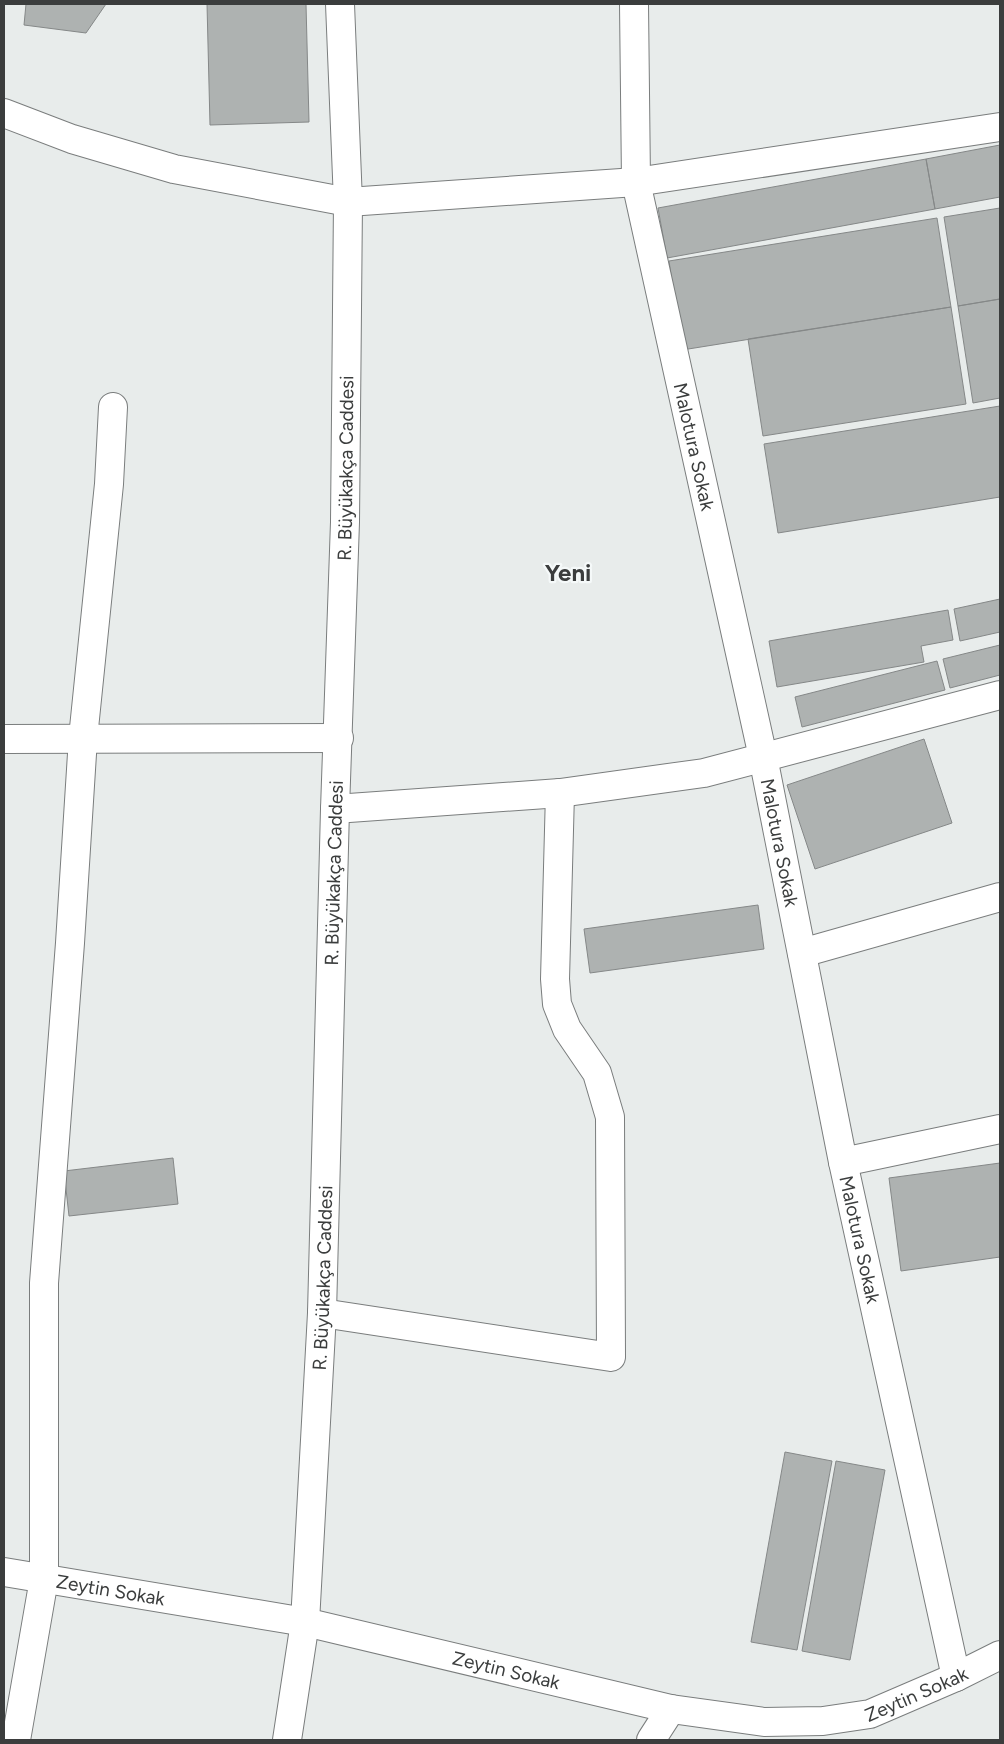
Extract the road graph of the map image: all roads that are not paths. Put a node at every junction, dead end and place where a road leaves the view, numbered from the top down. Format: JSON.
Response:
{"nodes":[{"id":1,"x":340,"y":4,"type":"edge"},
{"id":2,"x":634,"y":4,"type":"edge"},
{"id":3,"x":4,"y":113,"type":"edge"},
{"id":4,"x":1000,"y":127,"type":"edge"},
{"id":5,"x":636,"y":182,"type":"junction"},
{"id":6,"x":348,"y":202,"type":"junction"},
{"id":7,"x":113,"y":407,"type":"dead end"},
{"id":8,"x":1000,"y":695,"type":"edge"},
{"id":9,"x":83,"y":738,"type":"junction"},
{"id":10,"x":339,"y":738,"type":"junction"},
{"id":11,"x":4,"y":739,"type":"edge"},
{"id":12,"x":764,"y":757,"type":"junction"},
{"id":13,"x":560,"y":793,"type":"junction"},
{"id":14,"x":335,"y":809,"type":"junction"},
{"id":15,"x":1000,"y":897,"type":"edge"},
{"id":16,"x":802,"y":953,"type":"junction"},
{"id":17,"x":1000,"y":1129,"type":"edge"},
{"id":18,"x":844,"y":1162,"type":"junction"},
{"id":19,"x":322,"y":1313,"type":"junction"},
{"id":20,"x":4,"y":1572,"type":"edge"},
{"id":21,"x":44,"y":1578,"type":"junction"},
{"id":22,"x":305,"y":1622,"type":"junction"},
{"id":23,"x":1000,"y":1655,"type":"edge"},
{"id":24,"x":956,"y":1677,"type":"junction"},
{"id":25,"x":671,"y":1709,"type":"junction"},
{"id":26,"x":16,"y":1740,"type":"edge"},
{"id":27,"x":287,"y":1740,"type":"edge"},
{"id":28,"x":651,"y":1740,"type":"edge"}],
"edges":[{"from":1,"to":6,"type":"street","name":"R. Büyükakça Caddesi"},
{"from":2,"to":5,"type":"street","name":"Malotura Sokak"},
{"from":3,"to":6,"type":"street"},
{"from":4,"to":5,"type":"street"},
{"from":5,"to":6,"type":"street"},
{"from":5,"to":12,"type":"street","name":"Malotura Sokak"},
{"from":6,"to":10,"type":"street","name":"R. Büyükakça Caddesi"},
{"from":7,"to":9,"type":"street"},
{"from":8,"to":12,"type":"street"},
{"from":9,"to":10,"type":"street"},
{"from":9,"to":11,"type":"street"},
{"from":9,"to":21,"type":"street"},
{"from":10,"to":14,"type":"street","name":"R. Büyükakça Caddesi"},
{"from":12,"to":13,"type":"street"},
{"from":12,"to":16,"type":"street","name":"Malotura Sokak"},
{"from":13,"to":14,"type":"street"},
{"from":13,"to":19,"type":"street"},
{"from":14,"to":19,"type":"street","name":"R. Büyükakça Caddesi"},
{"from":15,"to":16,"type":"street"},
{"from":16,"to":18,"type":"street","name":"Malotura Sokak"},
{"from":17,"to":18,"type":"street"},
{"from":18,"to":24,"type":"street","name":"Malotura Sokak"},
{"from":19,"to":22,"type":"street","name":"R. Büyükakça Caddesi"},
{"from":20,"to":21,"type":"street","name":"Zeytin Sokak"},
{"from":21,"to":22,"type":"street","name":"Zeytin Sokak"},
{"from":21,"to":26,"type":"street"},
{"from":22,"to":25,"type":"street","name":"Zeytin Sokak"},
{"from":22,"to":27,"type":"street","name":"R. Büyükakça Caddesi"},
{"from":23,"to":24,"type":"street","name":"Zeytin Sokak"},
{"from":24,"to":25,"type":"street","name":"Zeytin Sokak"},
{"from":25,"to":28,"type":"street"}]}
